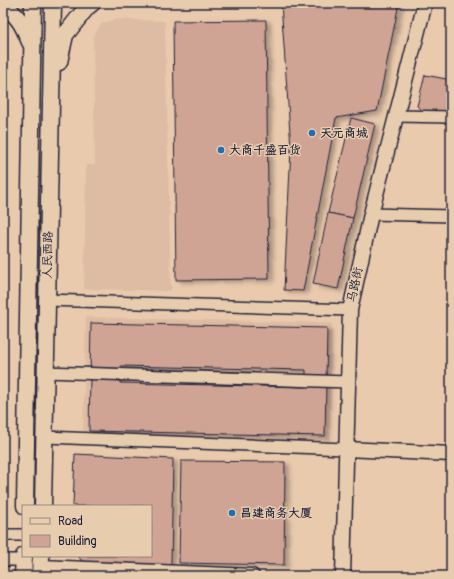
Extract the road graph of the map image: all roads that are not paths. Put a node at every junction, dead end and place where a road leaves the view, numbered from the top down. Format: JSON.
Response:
{"nodes":[{"id":1,"x":33,"y":3,"type":"edge"},
{"id":2,"x":54,"y":3,"type":"edge"},
{"id":3,"x":92,"y":3,"type":"edge"},
{"id":4,"x":425,"y":3,"type":"edge"},
{"id":5,"x":3,"y":6,"type":"edge"},
{"id":6,"x":33,"y":47,"type":"junction"},
{"id":7,"x":51,"y":93,"type":"junction"},
{"id":8,"x":396,"y":116,"type":"junction"},
{"id":9,"x":451,"y":117,"type":"edge"},
{"id":10,"x":371,"y":214,"type":"junction"},
{"id":11,"x":451,"y":216,"type":"edge"},
{"id":12,"x":47,"y":300,"type":"junction"},
{"id":13,"x":350,"y":310,"type":"junction"},
{"id":14,"x":45,"y":372,"type":"junction"},
{"id":15,"x":348,"y":382,"type":"junction"},
{"id":16,"x":45,"y":437,"type":"junction"},
{"id":17,"x":346,"y":449,"type":"junction"},
{"id":18,"x":451,"y":454,"type":"edge"},
{"id":19,"x":25,"y":505,"type":"edge"},
{"id":20,"x":43,"y":505,"type":"edge"},
{"id":21,"x":3,"y":535,"type":"edge"},
{"id":22,"x":22,"y":535,"type":"edge"},
{"id":23,"x":3,"y":560,"type":"edge"},
{"id":24,"x":23,"y":564,"type":"edge"},
{"id":25,"x":41,"y":566,"type":"edge"},
{"id":26,"x":252,"y":576,"type":"edge"},
{"id":27,"x":343,"y":576,"type":"edge"}],
"edges":[{"from":1,"to":6,"type":"main road","name":"人民西路"},
{"from":2,"to":7,"type":"main road","name":"人民西路"},
{"from":3,"to":7,"type":"main road"},
{"from":4,"to":8,"type":"street","name":"马路街"},
{"from":5,"to":6,"type":"main road"},
{"from":6,"to":19,"type":"main road","name":"人民西路"},
{"from":7,"to":12,"type":"main road","name":"人民西路"},
{"from":8,"to":9,"type":"street"},
{"from":8,"to":10,"type":"street","name":"马路街"},
{"from":10,"to":11,"type":"street"},
{"from":10,"to":13,"type":"street","name":"马路街"},
{"from":12,"to":13,"type":"street"},
{"from":12,"to":14,"type":"main road","name":"人民西路"},
{"from":13,"to":15,"type":"street","name":"马路街"},
{"from":14,"to":15,"type":"street"},
{"from":14,"to":16,"type":"main road","name":"人民西路"},
{"from":15,"to":17,"type":"street","name":"马路街"},
{"from":16,"to":17,"type":"street"},
{"from":16,"to":20,"type":"main road","name":"人民西路"},
{"from":17,"to":18,"type":"street"},
{"from":17,"to":27,"type":"street","name":"马路街"},
{"from":21,"to":22,"type":"street"},
{"from":23,"to":24,"type":"street"},
{"from":25,"to":26,"type":"street"}]}
